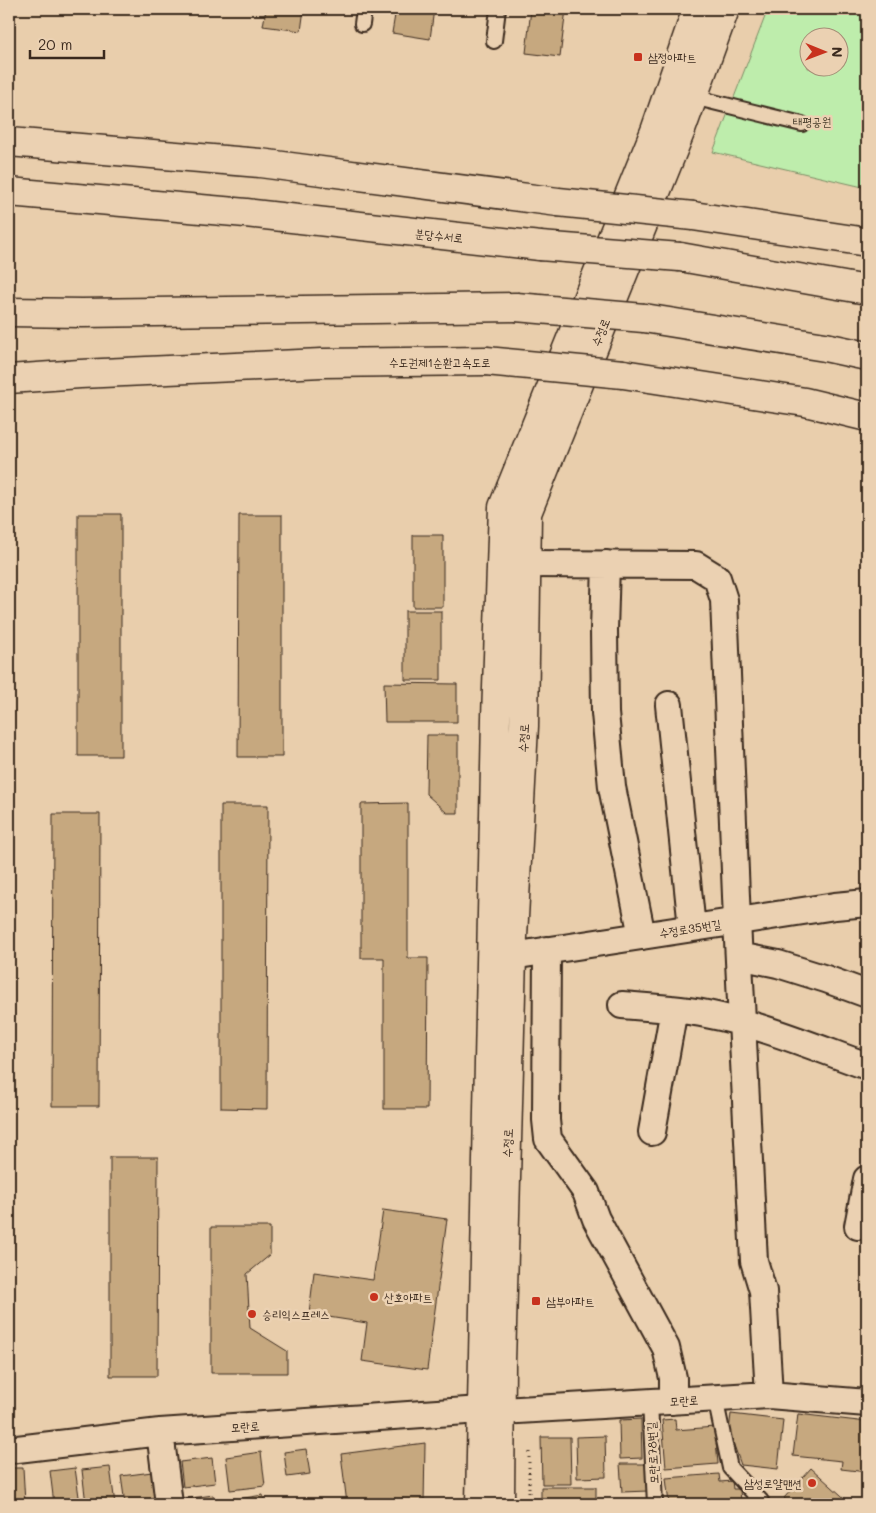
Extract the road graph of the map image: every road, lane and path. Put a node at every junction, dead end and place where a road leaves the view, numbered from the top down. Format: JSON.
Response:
{"nodes":[{"id":1,"x":364,"y":9,"type":"edge"},
{"id":2,"x":498,"y":9,"type":"edge"},
{"id":3,"x":697,"y":9,"type":"edge"},
{"id":4,"x":725,"y":9,"type":"edge"},
{"id":5,"x":362,"y":24,"type":"dead end"},
{"id":6,"x":494,"y":41,"type":"dead end"},
{"id":7,"x":694,"y":97,"type":"junction"},
{"id":8,"x":802,"y":124,"type":"dead end"},
{"id":9,"x":9,"y":142,"type":"edge"},
{"id":10,"x":9,"y":192,"type":"edge"},
{"id":11,"x":867,"y":242,"type":"edge"},
{"id":12,"x":867,"y":290,"type":"edge"},
{"id":13,"x":9,"y":312,"type":"edge"},
{"id":14,"x":867,"y":356,"type":"edge"},
{"id":15,"x":9,"y":379,"type":"edge"},
{"id":16,"x":867,"y":417,"type":"edge"},
{"id":17,"x":526,"y":564,"type":"junction"},
{"id":18,"x":606,"y":564,"type":"junction"},
{"id":19,"x":669,"y":705,"type":"dead end"},
{"id":20,"x":867,"y":903,"type":"edge"},
{"id":21,"x":737,"y":921,"type":"junction"},
{"id":22,"x":692,"y":928,"type":"junction"},
{"id":23,"x":642,"y":936,"type":"junction"},
{"id":24,"x":547,"y":950,"type":"junction"},
{"id":25,"x":512,"y":956,"type":"junction"},
{"id":26,"x":739,"y":956,"type":"junction"},
{"id":27,"x":867,"y":994,"type":"edge"},
{"id":28,"x":622,"y":1004,"type":"dead end"},
{"id":29,"x":671,"y":1009,"type":"junction"},
{"id":30,"x":742,"y":1023,"type":"junction"},
{"id":31,"x":867,"y":1066,"type":"edge"},
{"id":32,"x":652,"y":1132,"type":"dead end"},
{"id":33,"x":867,"y":1179,"type":"edge"},
{"id":34,"x":858,"y":1226,"type":"dead end"},
{"id":35,"x":769,"y":1395,"type":"junction"},
{"id":36,"x":715,"y":1398,"type":"junction"},
{"id":37,"x":661,"y":1401,"type":"junction"},
{"id":38,"x":867,"y":1403,"type":"edge"},
{"id":39,"x":491,"y":1411,"type":"junction"},
{"id":40,"x":160,"y":1432,"type":"junction"},
{"id":41,"x":529,"y":1444,"type":"dead end"},
{"id":42,"x":9,"y":1450,"type":"edge"},
{"id":43,"x":169,"y":1504,"type":"edge"},
{"id":44,"x":480,"y":1504,"type":"edge"},
{"id":45,"x":500,"y":1504,"type":"edge"},
{"id":46,"x":529,"y":1504,"type":"edge"},
{"id":47,"x":655,"y":1504,"type":"edge"},
{"id":48,"x":761,"y":1504,"type":"edge"}],
"edges":[{"from":1,"to":5,"type":"lane"},
{"from":2,"to":6,"type":"lane"},
{"from":3,"to":39,"type":"main road","name":"수정로"},
{"from":4,"to":7,"type":"main road","name":"수정로"},
{"from":7,"to":8,"type":"lane"},
{"from":7,"to":17,"type":"main road","name":"수정로"},
{"from":9,"to":11,"type":"main road","bridge":true},
{"from":10,"to":12,"type":"main road","name":"분당수서로","bridge":true},
{"from":13,"to":14,"type":"main road","bridge":true},
{"from":15,"to":16,"type":"main road","name":"수도권제1순환고속도로","bridge":true},
{"from":17,"to":18,"type":"street"},
{"from":17,"to":25,"type":"main road","name":"수정로"},
{"from":18,"to":21,"type":"street"},
{"from":18,"to":23,"type":"street"},
{"from":19,"to":22,"type":"street"},
{"from":20,"to":21,"type":"street","name":"수정로35번길"},
{"from":21,"to":22,"type":"street","name":"수정로35번길"},
{"from":21,"to":26,"type":"street"},
{"from":22,"to":23,"type":"street","name":"수정로35번길"},
{"from":23,"to":24,"type":"street","name":"수정로35번길"},
{"from":24,"to":25,"type":"street","name":"수정로35번길"},
{"from":24,"to":37,"type":"street"},
{"from":25,"to":39,"type":"main road","name":"수정로"},
{"from":26,"to":27,"type":"street"},
{"from":26,"to":30,"type":"street"},
{"from":28,"to":29,"type":"street"},
{"from":29,"to":30,"type":"street"},
{"from":29,"to":32,"type":"street"},
{"from":30,"to":31,"type":"street"},
{"from":30,"to":35,"type":"street"},
{"from":33,"to":34,"type":"street"},
{"from":35,"to":36,"type":"street","name":"모란로"},
{"from":35,"to":38,"type":"street","name":"모란로"},
{"from":36,"to":37,"type":"street","name":"모란로"},
{"from":36,"to":48,"type":"lane"},
{"from":37,"to":39,"type":"street","name":"모란로"},
{"from":37,"to":47,"type":"lane","name":"모란로78번길"},
{"from":39,"to":40,"type":"street","name":"모란로"},
{"from":39,"to":44,"type":"main road","name":"수정로"},
{"from":39,"to":45,"type":"main road","name":"수정로"},
{"from":40,"to":42,"type":"street","name":"모란로"},
{"from":40,"to":43,"type":"street"},
{"from":41,"to":46,"type":"path"}]}
